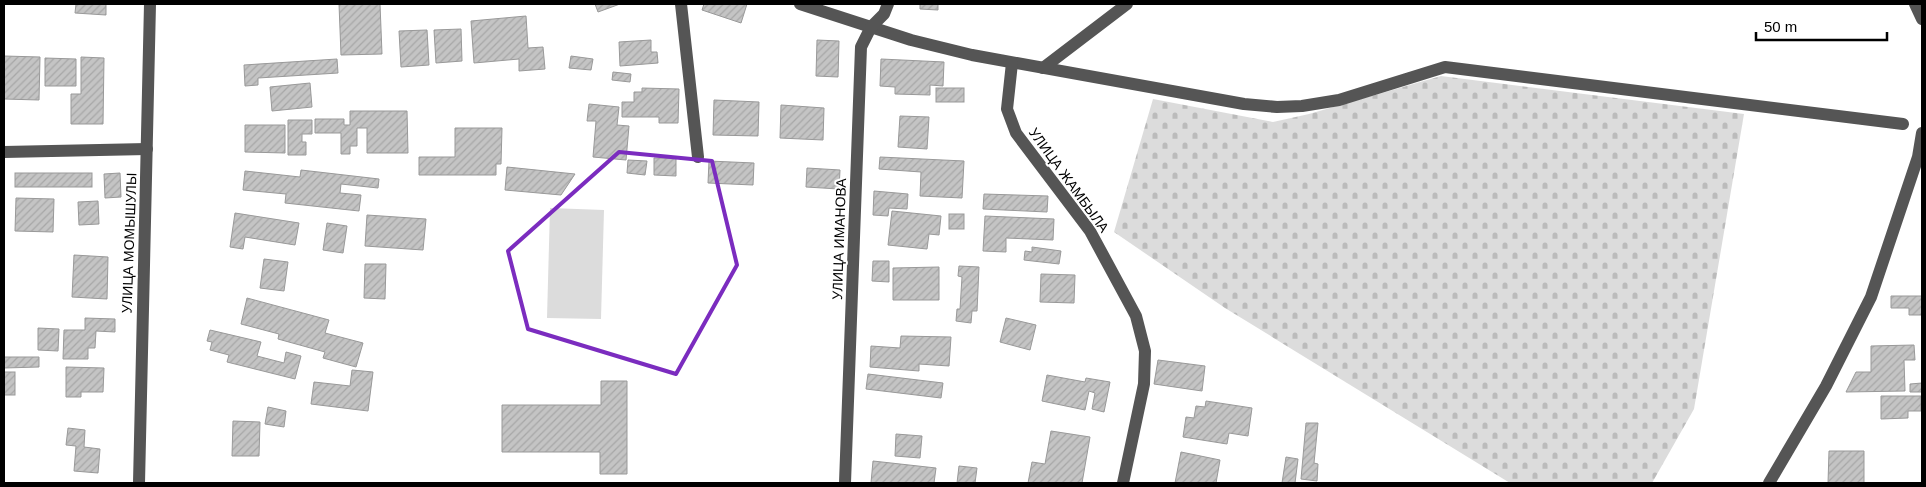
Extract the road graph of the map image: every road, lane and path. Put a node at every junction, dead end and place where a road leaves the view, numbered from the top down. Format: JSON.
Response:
{"nodes":[{"id":1,"x":150,"y":4,"type":"edge"},
{"id":2,"x":681,"y":4,"type":"edge"},
{"id":3,"x":800,"y":4,"type":"edge"},
{"id":4,"x":888,"y":4,"type":"edge"},
{"id":5,"x":1126,"y":4,"type":"edge"},
{"id":6,"x":1915,"y":4,"type":"edge"},
{"id":7,"x":1922,"y":19,"type":"edge"},
{"id":8,"x":871,"y":27,"type":"junction"},
{"id":9,"x":1012,"y":62,"type":"junction"},
{"id":10,"x":1043,"y":68,"type":"junction"},
{"id":11,"x":1903,"y":124,"type":"dead end"},
{"id":12,"x":1922,"y":133,"type":"edge"},
{"id":13,"x":147,"y":149,"type":"junction"},
{"id":14,"x":4,"y":152,"type":"edge"},
{"id":15,"x":698,"y":157,"type":"dead end"},
{"id":16,"x":139,"y":483,"type":"edge"},
{"id":17,"x":845,"y":483,"type":"edge"},
{"id":18,"x":1123,"y":483,"type":"edge"},
{"id":19,"x":1769,"y":483,"type":"edge"}],
"edges":[{"from":1,"to":13,"type":"street","name":"УЛИЦА МОМЫШУЛЫ"},
{"from":2,"to":15,"type":"street"},
{"from":3,"to":8,"type":"street"},
{"from":4,"to":8,"type":"street","name":"УЛИЦА ИМАНОВА"},
{"from":5,"to":10,"type":"street"},
{"from":6,"to":7,"type":"street"},
{"from":8,"to":9,"type":"street"},
{"from":8,"to":17,"type":"street","name":"УЛИЦА ИМАНОВА"},
{"from":9,"to":10,"type":"street"},
{"from":9,"to":18,"type":"street","name":"УЛИЦА ЖАМБЫЛА"},
{"from":10,"to":11,"type":"street"},
{"from":12,"to":19,"type":"street"},
{"from":13,"to":14,"type":"street"},
{"from":13,"to":16,"type":"street","name":"УЛИЦА МОМЫШУЛЫ"}]}
